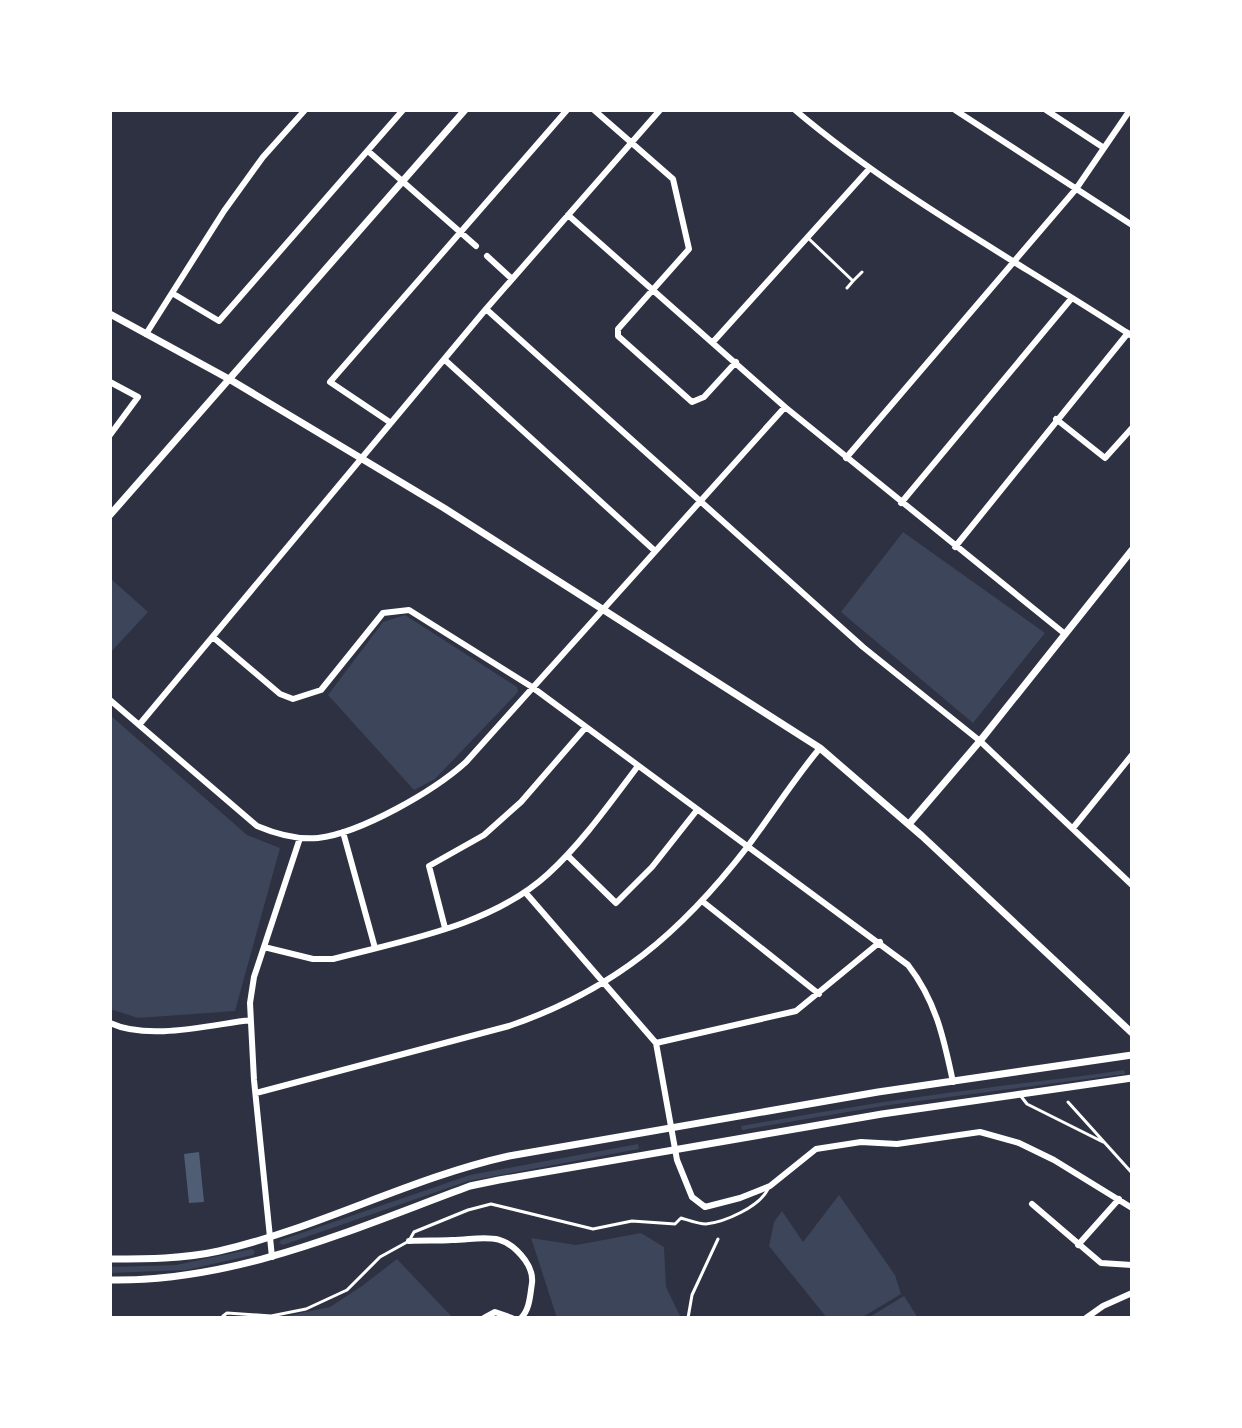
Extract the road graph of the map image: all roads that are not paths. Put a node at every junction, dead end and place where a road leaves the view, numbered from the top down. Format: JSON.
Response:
{"nodes":[{"id":1,"x":305,"y":110,"type":"edge"},
{"id":2,"x":403,"y":110,"type":"edge"},
{"id":3,"x":465,"y":110,"type":"edge"},
{"id":4,"x":567,"y":110,"type":"edge"},
{"id":5,"x":594,"y":110,"type":"edge"},
{"id":6,"x":660,"y":110,"type":"edge"},
{"id":7,"x":795,"y":110,"type":"edge"},
{"id":8,"x":955,"y":110,"type":"edge"},
{"id":9,"x":1046,"y":110,"type":"edge"},
{"id":10,"x":1130,"y":110,"type":"edge"},
{"id":11,"x":632,"y":143,"type":"junction"},
{"id":12,"x":1104,"y":148,"type":"junction"},
{"id":13,"x":368,"y":151,"type":"junction"},
{"id":14,"x":870,"y":168,"type":"junction"},
{"id":15,"x":402,"y":181,"type":"junction"},
{"id":16,"x":1076,"y":189,"type":"junction"},
{"id":17,"x":568,"y":215,"type":"junction"},
{"id":18,"x":1132,"y":225,"type":"edge"},
{"id":19,"x":460,"y":232,"type":"junction"},
{"id":20,"x":807,"y":237,"type":"junction"},
{"id":21,"x":476,"y":246,"type":"dead end"},
{"id":22,"x":487,"y":256,"type":"dead end"},
{"id":23,"x":1012,"y":262,"type":"junction"},
{"id":24,"x":862,"y":272,"type":"dead end"},
{"id":25,"x":512,"y":279,"type":"junction"},
{"id":26,"x":853,"y":281,"type":"junction"},
{"id":27,"x":847,"y":288,"type":"dead end"},
{"id":28,"x":653,"y":289,"type":"junction"},
{"id":29,"x":172,"y":293,"type":"junction"},
{"id":30,"x":1071,"y":299,"type":"junction"},
{"id":31,"x":486,"y":309,"type":"junction"},
{"id":32,"x":110,"y":314,"type":"edge"},
{"id":33,"x":146,"y":334,"type":"junction"},
{"id":34,"x":1131,"y":335,"type":"edge"},
{"id":35,"x":713,"y":342,"type":"junction"},
{"id":36,"x":445,"y":360,"type":"junction"},
{"id":37,"x":736,"y":362,"type":"junction"},
{"id":38,"x":229,"y":379,"type":"junction"},
{"id":39,"x":110,"y":382,"type":"edge"},
{"id":40,"x":785,"y":407,"type":"junction"},
{"id":41,"x":1056,"y":419,"type":"junction"},
{"id":42,"x":391,"y":423,"type":"junction"},
{"id":43,"x":1132,"y":428,"type":"edge"},
{"id":44,"x":110,"y":435,"type":"edge"},
{"id":45,"x":846,"y":458,"type":"junction"},
{"id":46,"x":362,"y":459,"type":"junction"},
{"id":47,"x":699,"y":502,"type":"junction"},
{"id":48,"x":901,"y":503,"type":"junction"},
{"id":49,"x":110,"y":515,"type":"edge"},
{"id":50,"x":955,"y":547,"type":"junction"},
{"id":51,"x":655,"y":551,"type":"junction"},
{"id":52,"x":1132,"y":551,"type":"edge"},
{"id":53,"x":600,"y":609,"type":"junction"},
{"id":54,"x":1065,"y":634,"type":"junction"},
{"id":55,"x":214,"y":638,"type":"junction"},
{"id":56,"x":532,"y":687,"type":"junction"},
{"id":57,"x":110,"y":700,"type":"edge"},
{"id":58,"x":139,"y":725,"type":"junction"},
{"id":59,"x":586,"y":727,"type":"junction"},
{"id":60,"x":980,"y":741,"type":"junction"},
{"id":61,"x":820,"y":748,"type":"junction"},
{"id":62,"x":1132,"y":755,"type":"edge"},
{"id":63,"x":638,"y":766,"type":"junction"},
{"id":64,"x":697,"y":810,"type":"junction"},
{"id":65,"x":909,"y":824,"type":"junction"},
{"id":66,"x":1073,"y":828,"type":"junction"},
{"id":67,"x":343,"y":832,"type":"junction"},
{"id":68,"x":300,"y":838,"type":"junction"},
{"id":69,"x":748,"y":846,"type":"junction"},
{"id":70,"x":567,"y":855,"type":"junction"},
{"id":71,"x":1132,"y":885,"type":"edge"},
{"id":72,"x":525,"y":892,"type":"junction"},
{"id":73,"x":702,"y":901,"type":"junction"},
{"id":74,"x":445,"y":928,"type":"junction"},
{"id":75,"x":880,"y":942,"type":"junction"},
{"id":76,"x":264,"y":947,"type":"junction"},
{"id":77,"x":375,"y":948,"type":"junction"},
{"id":78,"x":603,"y":985,"type":"junction"},
{"id":79,"x":819,"y":994,"type":"junction"},
{"id":80,"x":250,"y":1020,"type":"junction"},
{"id":81,"x":110,"y":1023,"type":"edge"},
{"id":82,"x":1132,"y":1033,"type":"edge"},
{"id":83,"x":656,"y":1043,"type":"junction"},
{"id":84,"x":1132,"y":1055,"type":"edge"},
{"id":85,"x":1132,"y":1078,"type":"edge"},
{"id":86,"x":953,"y":1082,"type":"junction"},
{"id":87,"x":256,"y":1093,"type":"junction"},
{"id":88,"x":1019,"y":1095,"type":"junction"},
{"id":89,"x":1068,"y":1102,"type":"dead end"},
{"id":90,"x":670,"y":1130,"type":"junction"},
{"id":91,"x":1103,"y":1142,"type":"junction"},
{"id":92,"x":674,"y":1151,"type":"junction"},
{"id":93,"x":1132,"y":1173,"type":"edge"},
{"id":94,"x":770,"y":1186,"type":"junction"},
{"id":95,"x":1119,"y":1199,"type":"junction"},
{"id":96,"x":1032,"y":1204,"type":"dead end"},
{"id":97,"x":1132,"y":1208,"type":"edge"},
{"id":98,"x":269,"y":1237,"type":"junction"},
{"id":99,"x":718,"y":1239,"type":"dead end"},
{"id":100,"x":409,"y":1241,"type":"junction"},
{"id":101,"x":1078,"y":1245,"type":"junction"},
{"id":102,"x":272,"y":1258,"type":"junction"},
{"id":103,"x":110,"y":1259,"type":"edge"},
{"id":104,"x":1132,"y":1265,"type":"edge"},
{"id":105,"x":110,"y":1280,"type":"edge"},
{"id":106,"x":1132,"y":1293,"type":"edge"},
{"id":107,"x":223,"y":1316,"type":"dead end"},
{"id":108,"x":484,"y":1318,"type":"edge"},
{"id":109,"x":512,"y":1318,"type":"edge"},
{"id":110,"x":521,"y":1318,"type":"edge"},
{"id":111,"x":688,"y":1318,"type":"edge"},
{"id":112,"x":1086,"y":1318,"type":"edge"}],
"edges":[{"from":1,"to":29,"type":"street"},
{"from":2,"to":13,"type":"street"},
{"from":3,"to":15,"type":"street"},
{"from":4,"to":19,"type":"street"},
{"from":5,"to":11,"type":"street"},
{"from":6,"to":11,"type":"street"},
{"from":7,"to":14,"type":"street"},
{"from":8,"to":16,"type":"street"},
{"from":9,"to":12,"type":"street"},
{"from":10,"to":12,"type":"street"},
{"from":11,"to":17,"type":"street"},
{"from":11,"to":28,"type":"street"},
{"from":12,"to":16,"type":"street"},
{"from":13,"to":15,"type":"street"},
{"from":13,"to":29,"type":"street"},
{"from":14,"to":20,"type":"street"},
{"from":14,"to":23,"type":"street"},
{"from":15,"to":19,"type":"street"},
{"from":15,"to":38,"type":"street"},
{"from":16,"to":18,"type":"street"},
{"from":16,"to":23,"type":"street"},
{"from":17,"to":25,"type":"street"},
{"from":17,"to":28,"type":"street"},
{"from":19,"to":21,"type":"street"},
{"from":19,"to":42,"type":"street"},
{"from":20,"to":26,"type":"lane"},
{"from":20,"to":35,"type":"street"},
{"from":22,"to":25,"type":"street"},
{"from":23,"to":30,"type":"street"},
{"from":23,"to":45,"type":"street"},
{"from":24,"to":26,"type":"lane"},
{"from":25,"to":31,"type":"street"},
{"from":26,"to":27,"type":"lane"},
{"from":28,"to":35,"type":"street"},
{"from":28,"to":37,"type":"street"},
{"from":29,"to":33,"type":"street"},
{"from":30,"to":34,"type":"street"},
{"from":30,"to":48,"type":"street"},
{"from":31,"to":36,"type":"street"},
{"from":31,"to":47,"type":"street"},
{"from":32,"to":33,"type":"street"},
{"from":33,"to":38,"type":"street"},
{"from":34,"to":41,"type":"street"},
{"from":35,"to":37,"type":"street"},
{"from":36,"to":42,"type":"street"},
{"from":36,"to":51,"type":"street"},
{"from":37,"to":40,"type":"street"},
{"from":38,"to":46,"type":"street"},
{"from":38,"to":49,"type":"street"},
{"from":39,"to":44,"type":"street"},
{"from":40,"to":45,"type":"street"},
{"from":40,"to":47,"type":"street"},
{"from":41,"to":43,"type":"street"},
{"from":41,"to":50,"type":"street"},
{"from":42,"to":46,"type":"street"},
{"from":45,"to":48,"type":"street"},
{"from":46,"to":53,"type":"street"},
{"from":46,"to":55,"type":"street"},
{"from":47,"to":51,"type":"street"},
{"from":47,"to":60,"type":"street"},
{"from":48,"to":50,"type":"street"},
{"from":50,"to":54,"type":"street"},
{"from":51,"to":53,"type":"street"},
{"from":52,"to":54,"type":"street"},
{"from":53,"to":56,"type":"street"},
{"from":53,"to":61,"type":"street"},
{"from":54,"to":60,"type":"street"},
{"from":55,"to":56,"type":"street"},
{"from":55,"to":58,"type":"street"},
{"from":56,"to":59,"type":"street"},
{"from":56,"to":67,"type":"street"},
{"from":57,"to":58,"type":"street"},
{"from":58,"to":68,"type":"street"},
{"from":59,"to":63,"type":"street"},
{"from":59,"to":74,"type":"street"},
{"from":60,"to":65,"type":"street"},
{"from":60,"to":66,"type":"street"},
{"from":61,"to":65,"type":"street"},
{"from":61,"to":69,"type":"street"},
{"from":62,"to":66,"type":"street"},
{"from":63,"to":64,"type":"street"},
{"from":63,"to":70,"type":"street"},
{"from":64,"to":69,"type":"street"},
{"from":64,"to":70,"type":"street"},
{"from":65,"to":82,"type":"street"},
{"from":66,"to":71,"type":"street"},
{"from":67,"to":68,"type":"street"},
{"from":67,"to":77,"type":"street"},
{"from":68,"to":76,"type":"street"},
{"from":69,"to":73,"type":"street"},
{"from":69,"to":75,"type":"street"},
{"from":70,"to":72,"type":"street"},
{"from":72,"to":74,"type":"street"},
{"from":72,"to":78,"type":"street"},
{"from":73,"to":78,"type":"street"},
{"from":73,"to":79,"type":"street"},
{"from":74,"to":77,"type":"street"},
{"from":75,"to":79,"type":"street"},
{"from":75,"to":86,"type":"street"},
{"from":76,"to":77,"type":"street"},
{"from":76,"to":80,"type":"street"},
{"from":78,"to":83,"type":"street"},
{"from":78,"to":87,"type":"street"},
{"from":79,"to":83,"type":"street"},
{"from":80,"to":81,"type":"street"},
{"from":80,"to":87,"type":"street"},
{"from":83,"to":90,"type":"street"},
{"from":84,"to":86,"type":"street"},
{"from":85,"to":88,"type":"street"},
{"from":86,"to":90,"type":"street"},
{"from":87,"to":98,"type":"street"},
{"from":88,"to":91,"type":"lane"},
{"from":88,"to":92,"type":"street"},
{"from":89,"to":91,"type":"lane"},
{"from":90,"to":92,"type":"street"},
{"from":90,"to":98,"type":"street"},
{"from":91,"to":93,"type":"lane"},
{"from":92,"to":94,"type":"street"},
{"from":92,"to":102,"type":"street"},
{"from":94,"to":95,"type":"street"},
{"from":94,"to":100,"type":"lane"},
{"from":95,"to":97,"type":"street"},
{"from":95,"to":101,"type":"street"},
{"from":96,"to":101,"type":"street"},
{"from":98,"to":102,"type":"street"},
{"from":98,"to":103,"type":"street"},
{"from":99,"to":111,"type":"lane"},
{"from":100,"to":107,"type":"lane"},
{"from":100,"to":110,"type":"street"},
{"from":101,"to":104,"type":"street"},
{"from":102,"to":105,"type":"street"},
{"from":106,"to":112,"type":"street"},
{"from":108,"to":109,"type":"street"}]}
